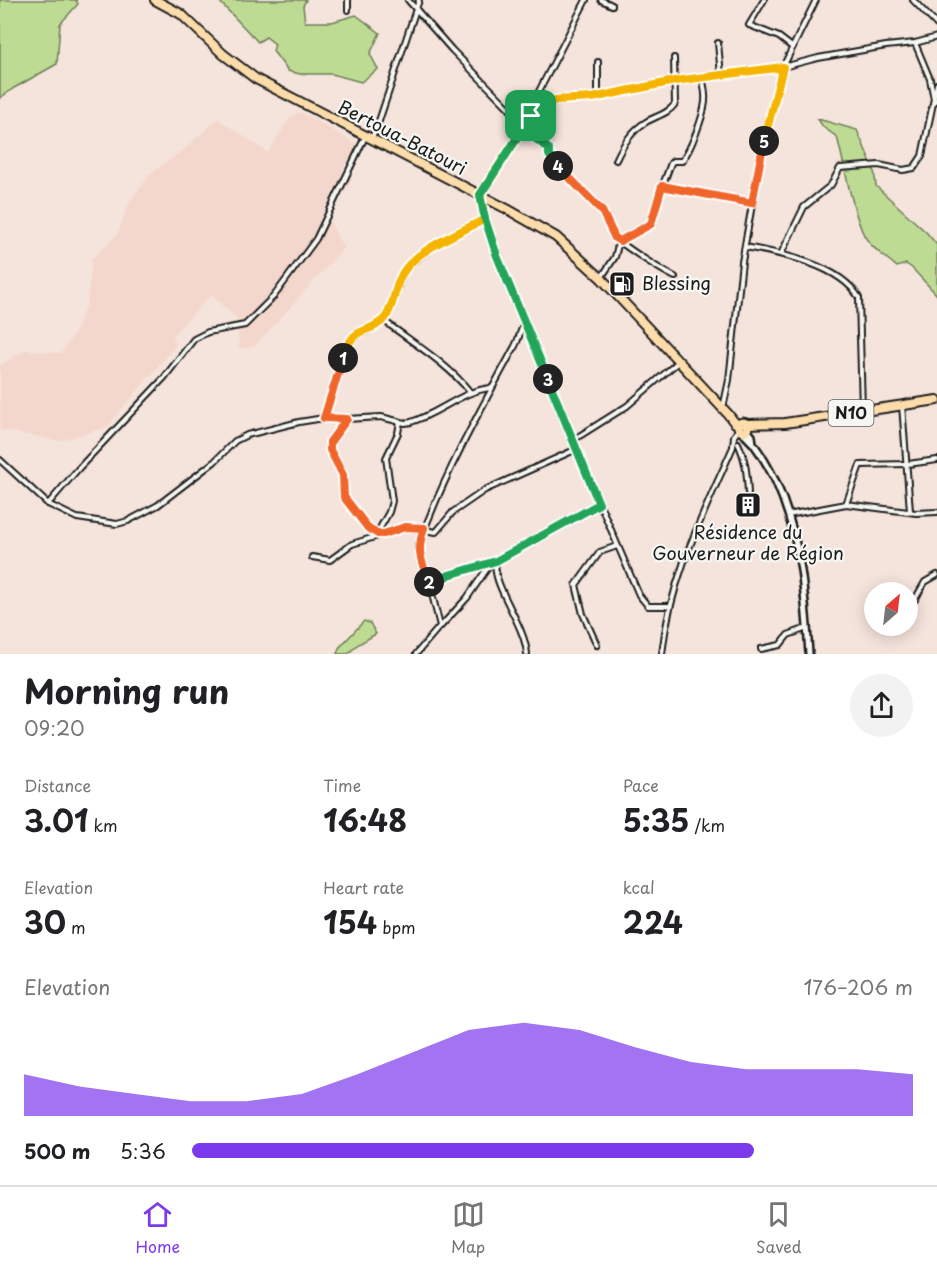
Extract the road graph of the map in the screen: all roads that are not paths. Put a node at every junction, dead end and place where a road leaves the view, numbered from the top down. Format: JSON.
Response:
{"nodes":[{"id":1,"x":155,"y":0,"type":"edge"},
{"id":2,"x":348,"y":0,"type":"edge"},
{"id":3,"x":408,"y":0,"type":"edge"},
{"id":4,"x":419,"y":0,"type":"edge"},
{"id":5,"x":586,"y":0,"type":"edge"},
{"id":6,"x":601,"y":0,"type":"edge"},
{"id":7,"x":764,"y":0,"type":"edge"},
{"id":8,"x":816,"y":0,"type":"edge"},
{"id":9,"x":913,"y":0,"type":"edge"},
{"id":10,"x":612,"y":5,"type":"dead end"},
{"id":11,"x":416,"y":9,"type":"junction"},
{"id":12,"x":348,"y":10,"type":"dead end"},
{"id":13,"x":937,"y":25,"type":"edge"},
{"id":14,"x":937,"y":37,"type":"edge"},
{"id":15,"x":718,"y":43,"type":"dead end"},
{"id":16,"x":915,"y":43,"type":"junction"},
{"id":17,"x":792,"y":47,"type":"junction"},
{"id":18,"x":674,"y":58,"type":"dead end"},
{"id":19,"x":598,"y":62,"type":"dead end"},
{"id":20,"x":783,"y":67,"type":"junction"},
{"id":21,"x":721,"y":75,"type":"junction"},
{"id":22,"x":702,"y":77,"type":"junction"},
{"id":23,"x":675,"y":81,"type":"junction"},
{"id":24,"x":937,"y":84,"type":"edge"},
{"id":25,"x":598,"y":97,"type":"junction"},
{"id":26,"x":936,"y":100,"type":"edge"},
{"id":27,"x":528,"y":116,"type":"junction"},
{"id":28,"x":523,"y":129,"type":"junction"},
{"id":29,"x":368,"y":138,"type":"junction"},
{"id":30,"x":616,"y":160,"type":"dead end"},
{"id":31,"x":662,"y":186,"type":"junction"},
{"id":32,"x":480,"y":195,"type":"junction"},
{"id":33,"x":752,"y":203,"type":"junction"},
{"id":34,"x":485,"y":219,"type":"junction"},
{"id":35,"x":620,"y":241,"type":"junction"},
{"id":36,"x":745,"y":247,"type":"junction"},
{"id":37,"x":781,"y":254,"type":"junction"},
{"id":38,"x":675,"y":277,"type":"dead end"},
{"id":39,"x":602,"y":278,"type":"junction"},
{"id":40,"x":383,"y":320,"type":"junction"},
{"id":41,"x":525,"y":322,"type":"junction"},
{"id":42,"x":678,"y":362,"type":"junction"},
{"id":43,"x":491,"y":388,"type":"junction"},
{"id":44,"x":470,"y":392,"type":"junction"},
{"id":45,"x":937,"y":400,"type":"edge"},
{"id":46,"x":902,"y":404,"type":"junction"},
{"id":47,"x":726,"y":411,"type":"junction"},
{"id":48,"x":862,"y":411,"type":"junction"},
{"id":49,"x":324,"y":418,"type":"junction"},
{"id":50,"x":347,"y":419,"type":"junction"},
{"id":51,"x":400,"y":422,"type":"junction"},
{"id":52,"x":744,"y":428,"type":"junction"},
{"id":53,"x":573,"y":440,"type":"junction"},
{"id":54,"x":738,"y":443,"type":"junction"},
{"id":55,"x":733,"y":447,"type":"junction"},
{"id":56,"x":577,"y":449,"type":"junction"},
{"id":57,"x":0,"y":460,"type":"edge"},
{"id":58,"x":937,"y":460,"type":"edge"},
{"id":59,"x":908,"y":464,"type":"junction"},
{"id":60,"x":748,"y":493,"type":"dead end"},
{"id":61,"x":48,"y":504,"type":"junction"},
{"id":62,"x":599,"y":504,"type":"junction"},
{"id":63,"x":846,"y":504,"type":"junction"},
{"id":64,"x":910,"y":512,"type":"junction"},
{"id":65,"x":937,"y":512,"type":"edge"},
{"id":66,"x":788,"y":515,"type":"junction"},
{"id":67,"x":424,"y":528,"type":"junction"},
{"id":68,"x":378,"y":534,"type":"junction"},
{"id":69,"x":617,"y":546,"type":"junction"},
{"id":70,"x":312,"y":557,"type":"dead end"},
{"id":71,"x":493,"y":562,"type":"junction"},
{"id":72,"x":937,"y":575,"type":"edge"},
{"id":73,"x":430,"y":586,"type":"junction"},
{"id":74,"x":918,"y":594,"type":"edge"},
{"id":75,"x":669,"y":606,"type":"junction"},
{"id":76,"x":440,"y":627,"type":"junction"},
{"id":77,"x":807,"y":628,"type":"junction"},
{"id":78,"x":597,"y":645,"type":"dead end"},
{"id":79,"x":761,"y":649,"type":"dead end"},
{"id":80,"x":416,"y":654,"type":"edge"},
{"id":81,"x":527,"y":654,"type":"edge"},
{"id":82,"x":662,"y":654,"type":"edge"},
{"id":83,"x":809,"y":654,"type":"edge"}],
"edges":[{"from":1,"to":29,"type":"highway","name":"Bertoua-Batouri"},
{"from":2,"to":12,"type":"street"},
{"from":3,"to":11,"type":"street"},
{"from":4,"to":11,"type":"street"},
{"from":5,"to":27,"type":"street"},
{"from":6,"to":10,"type":"street"},
{"from":7,"to":17,"type":"street"},
{"from":8,"to":17,"type":"street"},
{"from":9,"to":13,"type":"street"},
{"from":11,"to":28,"type":"street"},
{"from":11,"to":29,"type":"street"},
{"from":14,"to":16,"type":"street"},
{"from":15,"to":21,"type":"street"},
{"from":16,"to":20,"type":"street"},
{"from":16,"to":26,"type":"street"},
{"from":17,"to":20,"type":"street"},
{"from":18,"to":23,"type":"street"},
{"from":19,"to":25,"type":"street"},
{"from":20,"to":21,"type":"street"},
{"from":20,"to":33,"type":"street"},
{"from":21,"to":22,"type":"street"},
{"from":22,"to":23,"type":"street"},
{"from":22,"to":31,"type":"street"},
{"from":23,"to":25,"type":"street"},
{"from":23,"to":30,"type":"street"},
{"from":24,"to":26,"type":"street"},
{"from":25,"to":27,"type":"street"},
{"from":26,"to":37,"type":"street"},
{"from":27,"to":28,"type":"street"},
{"from":28,"to":32,"type":"street"},
{"from":28,"to":35,"type":"street"},
{"from":29,"to":32,"type":"highway","name":"Bertoua-Batouri"},
{"from":29,"to":61,"type":"street"},
{"from":31,"to":33,"type":"street"},
{"from":31,"to":35,"type":"street"},
{"from":32,"to":34,"type":"street"},
{"from":32,"to":39,"type":"highway","name":"Bertoua-Batouri"},
{"from":33,"to":36,"type":"street"},
{"from":34,"to":40,"type":"street"},
{"from":34,"to":41,"type":"street"},
{"from":35,"to":38,"type":"street"},
{"from":35,"to":39,"type":"street"},
{"from":36,"to":37,"type":"street"},
{"from":36,"to":47,"type":"street"},
{"from":37,"to":48,"type":"street"},
{"from":39,"to":42,"type":"highway","name":"Bertoua-Batouri"},
{"from":40,"to":44,"type":"street"},
{"from":40,"to":49,"type":"street"},
{"from":41,"to":43,"type":"street"},
{"from":41,"to":53,"type":"street"},
{"from":42,"to":47,"type":"highway","name":"Bertoua-Batouri"},
{"from":42,"to":53,"type":"street"},
{"from":43,"to":44,"type":"street"},
{"from":43,"to":67,"type":"street"},
{"from":44,"to":51,"type":"street"},
{"from":45,"to":46,"type":"highway","number":"N10"},
{"from":46,"to":48,"type":"highway","number":"N10"},
{"from":46,"to":59,"type":"street"},
{"from":47,"to":52,"type":"highway","name":"Bertoua-Batouri"},
{"from":48,"to":52,"type":"highway","number":"N10"},
{"from":49,"to":50,"type":"street"},
{"from":49,"to":61,"type":"street"},
{"from":50,"to":51,"type":"street"},
{"from":50,"to":68,"type":"street"},
{"from":51,"to":68,"type":"street"},
{"from":52,"to":54,"type":"street"},
{"from":52,"to":55,"type":"street"},
{"from":52,"to":66,"type":"main road"},
{"from":53,"to":56,"type":"street"},
{"from":54,"to":55,"type":"street"},
{"from":54,"to":60,"type":"street"},
{"from":55,"to":75,"type":"street"},
{"from":56,"to":62,"type":"street"},
{"from":56,"to":67,"type":"street"},
{"from":57,"to":61,"type":"street"},
{"from":58,"to":59,"type":"street"},
{"from":59,"to":63,"type":"street"},
{"from":59,"to":64,"type":"street"},
{"from":62,"to":69,"type":"street"},
{"from":62,"to":71,"type":"street"},
{"from":63,"to":64,"type":"street"},
{"from":63,"to":66,"type":"street"},
{"from":64,"to":65,"type":"street"},
{"from":66,"to":77,"type":"main road"},
{"from":67,"to":68,"type":"street"},
{"from":67,"to":73,"type":"street"},
{"from":68,"to":70,"type":"street"},
{"from":69,"to":75,"type":"street"},
{"from":69,"to":78,"type":"street"},
{"from":71,"to":73,"type":"street"},
{"from":71,"to":76,"type":"street"},
{"from":71,"to":81,"type":"street"},
{"from":72,"to":74,"type":"street"},
{"from":73,"to":76,"type":"street"},
{"from":75,"to":82,"type":"street"},
{"from":76,"to":80,"type":"street"},
{"from":77,"to":79,"type":"street"},
{"from":77,"to":83,"type":"main road"}]}
